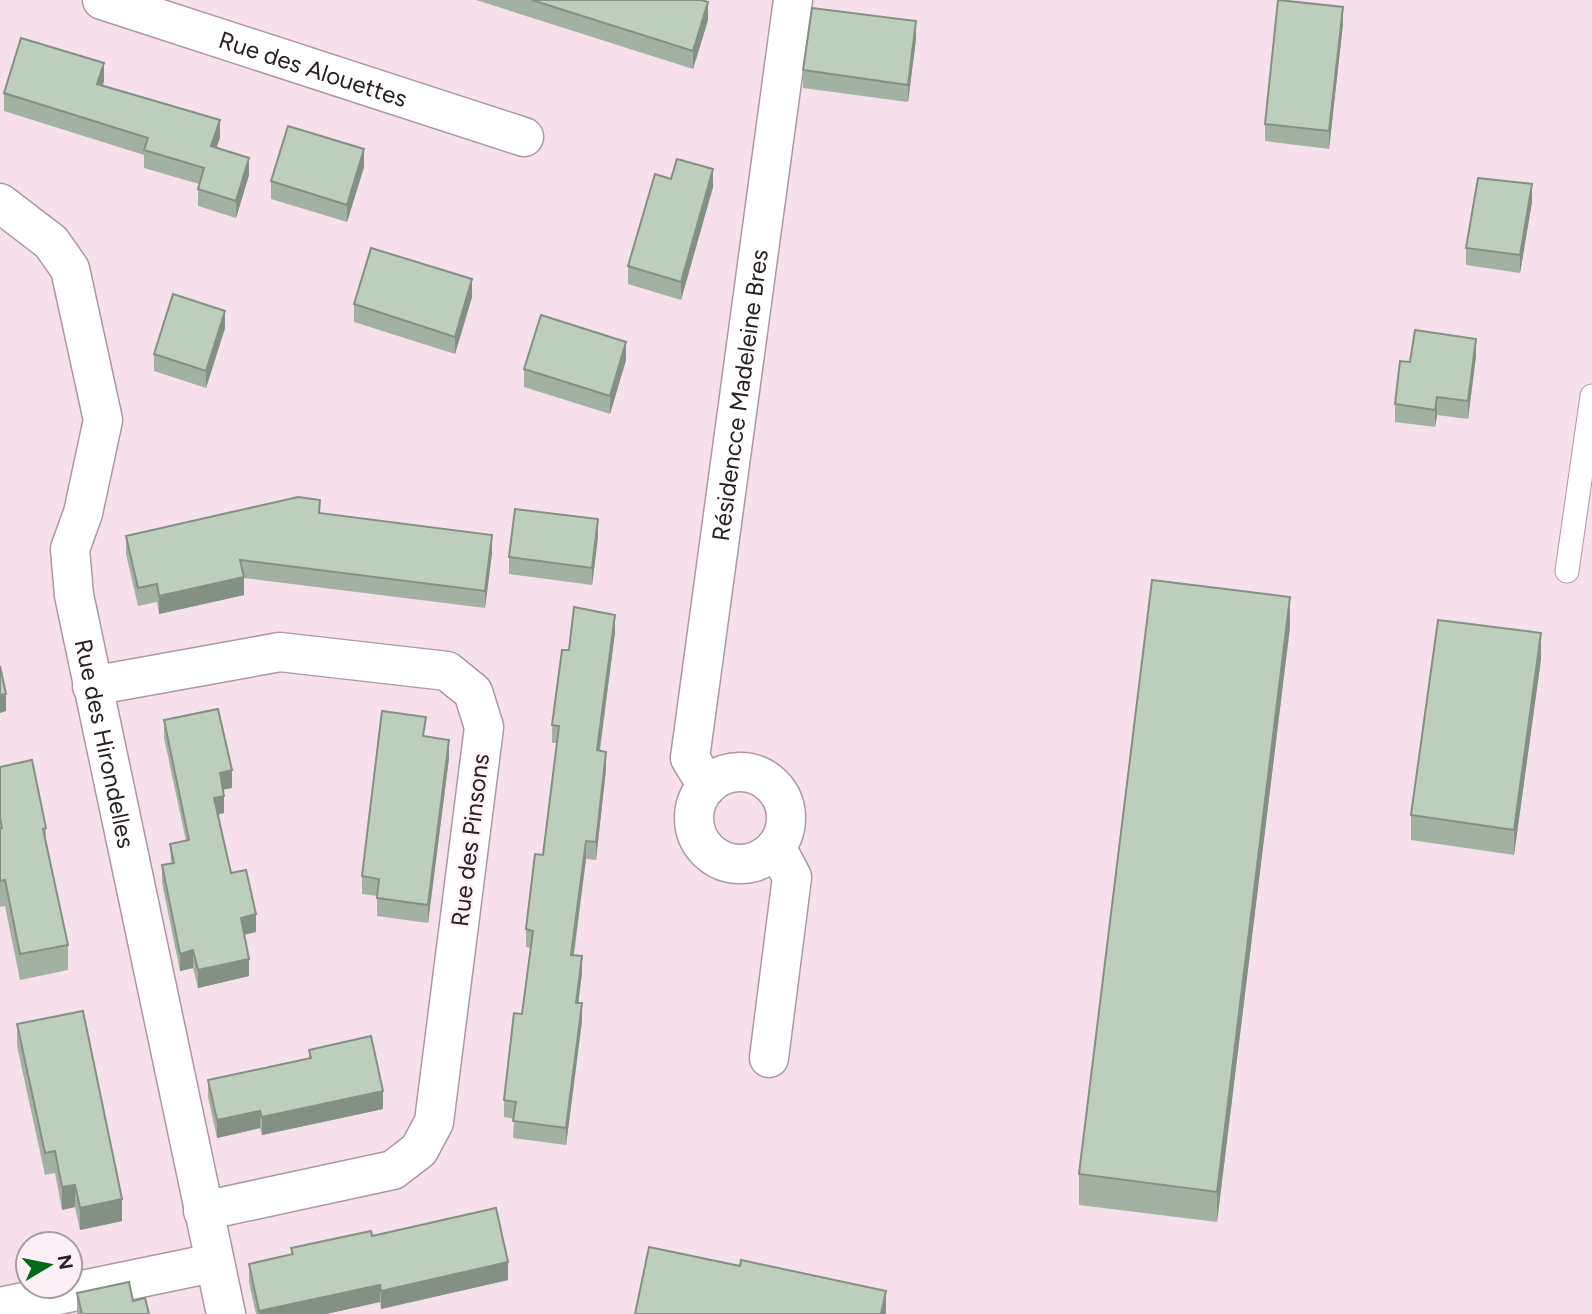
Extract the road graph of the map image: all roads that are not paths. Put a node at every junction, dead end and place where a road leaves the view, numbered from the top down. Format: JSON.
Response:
{"nodes":[{"id":1,"x":102,"y":0,"type":"edge"},
{"id":2,"x":793,"y":0,"type":"edge"},
{"id":3,"x":524,"y":137,"type":"dead end"},
{"id":4,"x":0,"y":203,"type":"edge"},
{"id":5,"x":1592,"y":396,"type":"edge"},
{"id":6,"x":1567,"y":571,"type":"dead end"},
{"id":7,"x":92,"y":686,"type":"junction"},
{"id":8,"x":706,"y":786,"type":"junction"},
{"id":9,"x":776,"y":847,"type":"junction"},
{"id":10,"x":769,"y":1058,"type":"dead end"},
{"id":11,"x":203,"y":1211,"type":"junction"},
{"id":12,"x":213,"y":1263,"type":"junction"},
{"id":13,"x":0,"y":1307,"type":"edge"},
{"id":14,"x":226,"y":1314,"type":"edge"}],
"edges":[{"from":1,"to":3,"type":"street","name":"Rue des Alouettes"},
{"from":2,"to":8,"type":"street","name":"Résidencce Madeleine Bres"},
{"from":4,"to":7,"type":"street","name":"Rue des Hirondelles"},
{"from":5,"to":6,"type":"lane"},
{"from":7,"to":11,"type":"street","name":"Rue des Hirondelles"},
{"from":7,"to":11,"type":"street","name":"Rue des Pinsons"},
{"from":8,"to":9,"type":"street"},
{"from":8,"to":9,"type":"street"},
{"from":9,"to":10,"type":"street"},
{"from":11,"to":12,"type":"street","name":"Rue des Hirondelles"},
{"from":12,"to":13,"type":"street"},
{"from":12,"to":14,"type":"street","name":"Rue des Hirondelles"}]}
